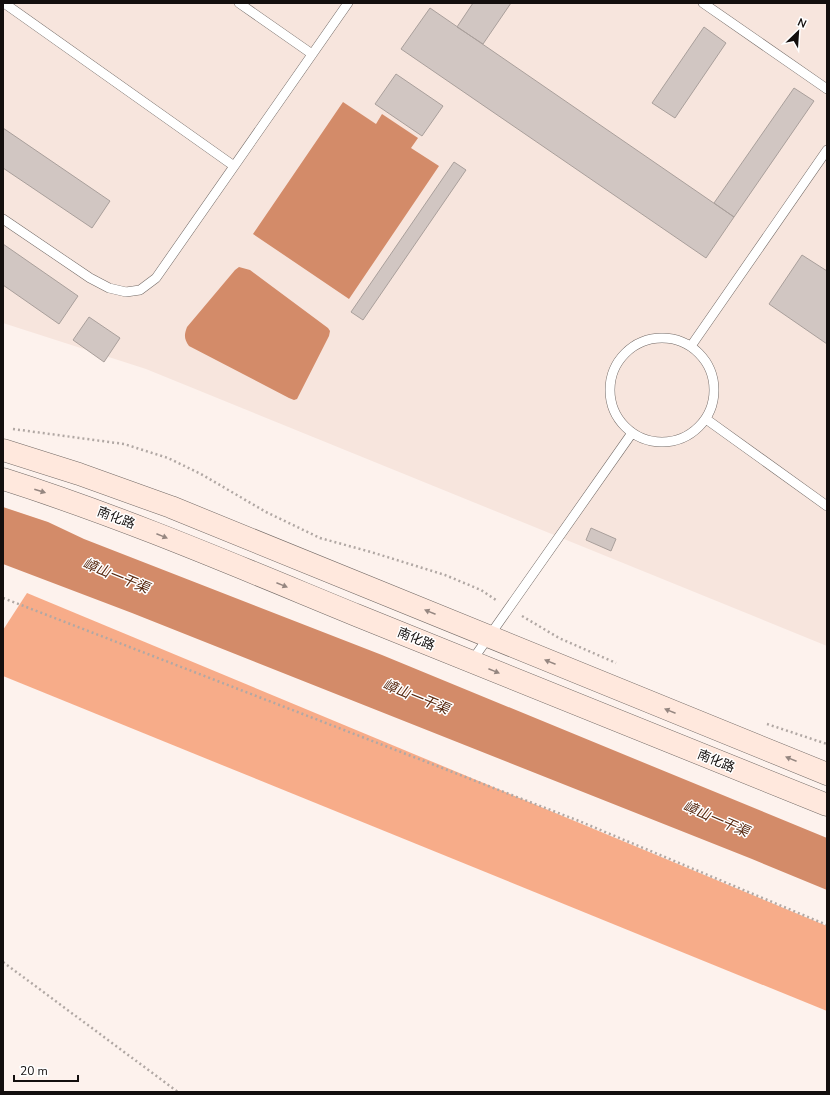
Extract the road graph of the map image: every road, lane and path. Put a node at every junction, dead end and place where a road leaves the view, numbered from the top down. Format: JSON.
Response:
{"nodes":[{"id":1,"x":4,"y":3,"type":"edge"},
{"id":2,"x":239,"y":3,"type":"edge"},
{"id":3,"x":348,"y":3,"type":"edge"},
{"id":4,"x":703,"y":3,"type":"edge"},
{"id":5,"x":312,"y":54,"type":"junction"},
{"id":6,"x":827,"y":89,"type":"edge"},
{"id":7,"x":827,"y":150,"type":"edge"},
{"id":8,"x":234,"y":166,"type":"junction"},
{"id":9,"x":3,"y":219,"type":"edge"},
{"id":10,"x":691,"y":346,"type":"junction"},
{"id":11,"x":706,"y":419,"type":"junction"},
{"id":12,"x":12,"y":429,"type":"dead end"},
{"id":13,"x":632,"y":433,"type":"junction"},
{"id":14,"x":3,"y":450,"type":"edge"},
{"id":15,"x":3,"y":479,"type":"edge"},
{"id":16,"x":827,"y":506,"type":"edge"},
{"id":17,"x":3,"y":598,"type":"edge"},
{"id":18,"x":509,"y":608,"type":"junction"},
{"id":19,"x":488,"y":636,"type":"junction"},
{"id":20,"x":471,"y":662,"type":"junction"},
{"id":21,"x":617,"y":663,"type":"dead end"},
{"id":22,"x":762,"y":722,"type":"dead end"},
{"id":23,"x":827,"y":744,"type":"edge"},
{"id":24,"x":827,"y":774,"type":"edge"},
{"id":25,"x":827,"y":805,"type":"edge"},
{"id":26,"x":827,"y":925,"type":"edge"},
{"id":27,"x":3,"y":962,"type":"edge"},
{"id":28,"x":178,"y":1092,"type":"edge"}],
"edges":[{"from":1,"to":8,"type":"lane"},
{"from":2,"to":5,"type":"lane"},
{"from":3,"to":5,"type":"lane"},
{"from":4,"to":6,"type":"lane"},
{"from":5,"to":8,"type":"lane"},
{"from":7,"to":10,"type":"lane"},
{"from":8,"to":9,"type":"lane"},
{"from":10,"to":11,"type":"lane"},
{"from":10,"to":13,"type":"lane"},
{"from":11,"to":13,"type":"lane"},
{"from":11,"to":16,"type":"lane"},
{"from":12,"to":18,"type":"path"},
{"from":13,"to":18,"type":"lane"},
{"from":19,"to":14,"type":"main road","one_way":true},
{"from":15,"to":20,"type":"main road","name":"南化路","one_way":true},
{"from":17,"to":26,"type":"path"},
{"from":18,"to":19,"type":"lane"},
{"from":18,"to":21,"type":"path"},
{"from":19,"to":20,"type":"lane"},
{"from":24,"to":19,"type":"main road","one_way":true},
{"from":20,"to":25,"type":"main road","name":"南化路","one_way":true},
{"from":22,"to":23,"type":"path"},
{"from":27,"to":28,"type":"path"}]}
